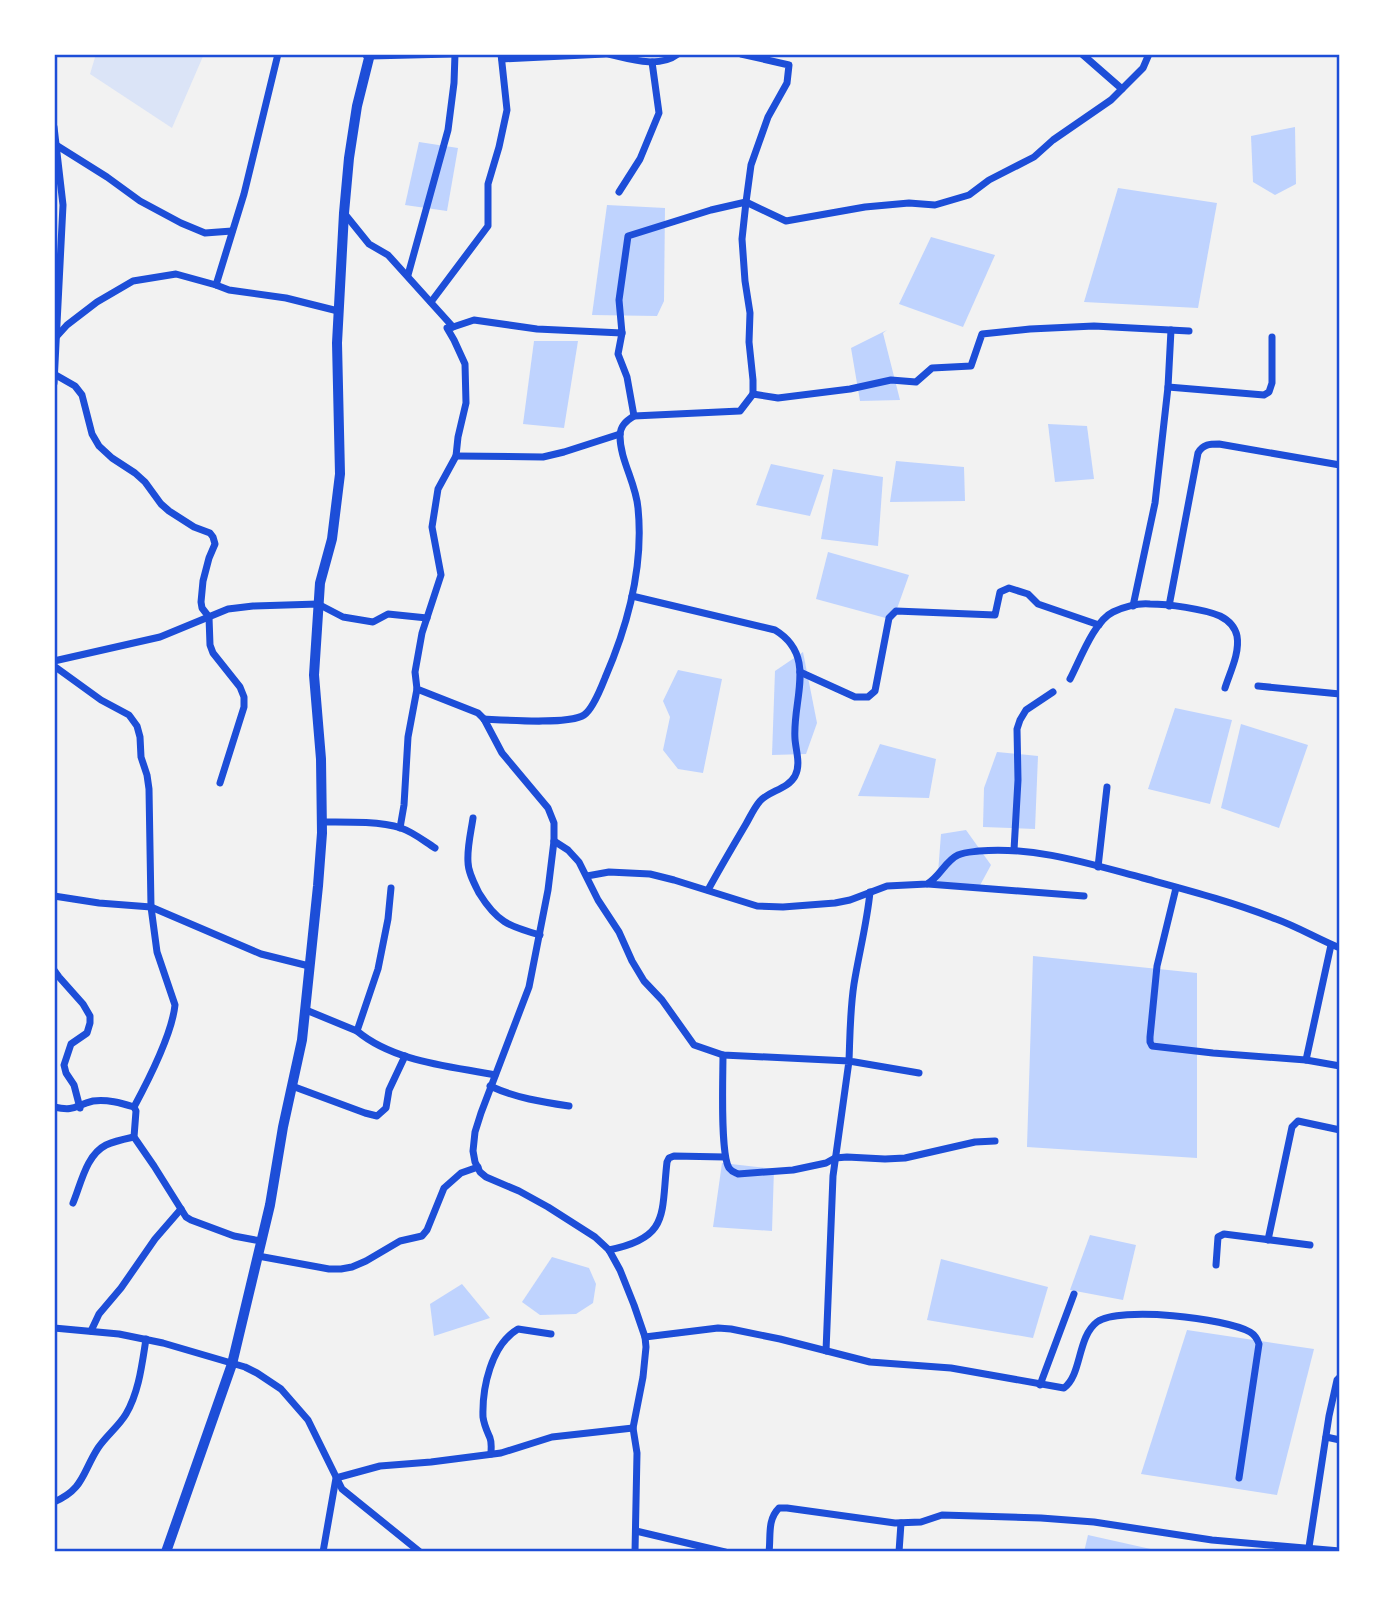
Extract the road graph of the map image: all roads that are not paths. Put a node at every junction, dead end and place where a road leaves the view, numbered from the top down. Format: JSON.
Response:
{"nodes":[{"id":1,"x":278,"y":54,"type":"edge"},
{"id":2,"x":454,"y":54,"type":"edge"},
{"id":3,"x":607,"y":54,"type":"edge"},
{"id":4,"x":678,"y":54,"type":"edge"},
{"id":5,"x":741,"y":54,"type":"edge"},
{"id":6,"x":1082,"y":54,"type":"edge"},
{"id":7,"x":1149,"y":54,"type":"edge"},
{"id":8,"x":368,"y":55,"type":"edge"},
{"id":9,"x":502,"y":57,"type":"edge"},
{"id":10,"x":653,"y":62,"type":"junction"},
{"id":11,"x":1122,"y":89,"type":"junction"},
{"id":12,"x":54,"y":127,"type":"edge"},
{"id":13,"x":56,"y":145,"type":"junction"},
{"id":14,"x":619,"y":192,"type":"dead end"},
{"id":15,"x":746,"y":202,"type":"junction"},
{"id":16,"x":344,"y":213,"type":"junction"},
{"id":17,"x":232,"y":231,"type":"junction"},
{"id":18,"x":408,"y":275,"type":"junction"},
{"id":19,"x":216,"y":285,"type":"junction"},
{"id":20,"x":431,"y":302,"type":"junction"},
{"id":21,"x":338,"y":311,"type":"junction"},
{"id":22,"x":453,"y":327,"type":"junction"},
{"id":23,"x":1171,"y":330,"type":"junction"},
{"id":24,"x":1189,"y":331,"type":"dead end"},
{"id":25,"x":622,"y":333,"type":"junction"},
{"id":26,"x":57,"y":336,"type":"junction"},
{"id":27,"x":1272,"y":337,"type":"dead end"},
{"id":28,"x":55,"y":374,"type":"edge"},
{"id":29,"x":54,"y":383,"type":"edge"},
{"id":30,"x":1168,"y":387,"type":"junction"},
{"id":31,"x":753,"y":394,"type":"junction"},
{"id":32,"x":634,"y":416,"type":"junction"},
{"id":33,"x":620,"y":434,"type":"junction"},
{"id":34,"x":456,"y":456,"type":"junction"},
{"id":35,"x":1340,"y":465,"type":"edge"},
{"id":36,"x":632,"y":596,"type":"junction"},
{"id":37,"x":317,"y":604,"type":"junction"},
{"id":38,"x":1133,"y":606,"type":"junction"},
{"id":39,"x":1169,"y":606,"type":"junction"},
{"id":40,"x":209,"y":617,"type":"junction"},
{"id":41,"x":427,"y":618,"type":"junction"},
{"id":42,"x":1099,"y":625,"type":"junction"},
{"id":43,"x":54,"y":664,"type":"edge"},
{"id":44,"x":800,"y":672,"type":"junction"},
{"id":45,"x":1070,"y":679,"type":"dead end"},
{"id":46,"x":1258,"y":685,"type":"dead end"},
{"id":47,"x":1226,"y":688,"type":"dead end"},
{"id":48,"x":418,"y":689,"type":"junction"},
{"id":49,"x":1053,"y":692,"type":"dead end"},
{"id":50,"x":1340,"y":694,"type":"edge"},
{"id":51,"x":484,"y":719,"type":"junction"},
{"id":52,"x":220,"y":783,"type":"dead end"},
{"id":53,"x":1107,"y":786,"type":"dead end"},
{"id":54,"x":473,"y":818,"type":"dead end"},
{"id":55,"x":322,"y":822,"type":"junction"},
{"id":56,"x":400,"y":828,"type":"junction"},
{"id":57,"x":554,"y":841,"type":"junction"},
{"id":58,"x":435,"y":848,"type":"dead end"},
{"id":59,"x":1014,"y":850,"type":"junction"},
{"id":60,"x":1098,"y":867,"type":"junction"},
{"id":61,"x":587,"y":876,"type":"junction"},
{"id":62,"x":927,"y":884,"type":"junction"},
{"id":63,"x":391,"y":888,"type":"dead end"},
{"id":64,"x":1177,"y":888,"type":"junction"},
{"id":65,"x":708,"y":890,"type":"junction"},
{"id":66,"x":870,"y":892,"type":"junction"},
{"id":67,"x":54,"y":896,"type":"edge"},
{"id":68,"x":1084,"y":896,"type":"dead end"},
{"id":69,"x":151,"y":907,"type":"junction"},
{"id":70,"x":540,"y":935,"type":"junction"},
{"id":71,"x":1331,"y":945,"type":"junction"},
{"id":72,"x":1340,"y":948,"type":"edge"},
{"id":73,"x":309,"y":966,"type":"junction"},
{"id":74,"x":54,"y":970,"type":"edge"},
{"id":75,"x":306,"y":1010,"type":"junction"},
{"id":76,"x":357,"y":1031,"type":"junction"},
{"id":77,"x":723,"y":1055,"type":"junction"},
{"id":78,"x":405,"y":1056,"type":"junction"},
{"id":79,"x":1307,"y":1060,"type":"junction"},
{"id":80,"x":849,"y":1061,"type":"junction"},
{"id":81,"x":1340,"y":1066,"type":"edge"},
{"id":82,"x":919,"y":1073,"type":"dead end"},
{"id":83,"x":495,"y":1075,"type":"junction"},
{"id":84,"x":292,"y":1086,"type":"junction"},
{"id":85,"x":491,"y":1086,"type":"junction"},
{"id":86,"x":54,"y":1107,"type":"edge"},
{"id":87,"x":134,"y":1107,"type":"junction"},
{"id":88,"x":569,"y":1107,"type":"dead end"},
{"id":89,"x":80,"y":1108,"type":"junction"},
{"id":90,"x":1340,"y":1130,"type":"edge"},
{"id":91,"x":134,"y":1137,"type":"junction"},
{"id":92,"x":995,"y":1141,"type":"dead end"},
{"id":93,"x":725,"y":1157,"type":"junction"},
{"id":94,"x":835,"y":1158,"type":"junction"},
{"id":95,"x":478,"y":1167,"type":"junction"},
{"id":96,"x":74,"y":1203,"type":"dead end"},
{"id":97,"x":181,"y":1209,"type":"junction"},
{"id":98,"x":1268,"y":1240,"type":"junction"},
{"id":99,"x":261,"y":1241,"type":"junction"},
{"id":100,"x":1310,"y":1245,"type":"dead end"},
{"id":101,"x":609,"y":1250,"type":"junction"},
{"id":102,"x":258,"y":1256,"type":"junction"},
{"id":103,"x":1216,"y":1265,"type":"dead end"},
{"id":104,"x":1074,"y":1294,"type":"dead end"},
{"id":105,"x":54,"y":1328,"type":"edge"},
{"id":106,"x":91,"y":1331,"type":"junction"},
{"id":107,"x":551,"y":1334,"type":"dead end"},
{"id":108,"x":645,"y":1337,"type":"junction"},
{"id":109,"x":146,"y":1339,"type":"junction"},
{"id":110,"x":826,"y":1351,"type":"junction"},
{"id":111,"x":232,"y":1364,"type":"junction"},
{"id":112,"x":1340,"y":1377,"type":"edge"},
{"id":113,"x":1040,"y":1385,"type":"junction"},
{"id":114,"x":633,"y":1428,"type":"junction"},
{"id":115,"x":1326,"y":1437,"type":"junction"},
{"id":116,"x":1340,"y":1440,"type":"edge"},
{"id":117,"x":491,"y":1454,"type":"junction"},
{"id":118,"x":336,"y":1478,"type":"junction"},
{"id":119,"x":1239,"y":1478,"type":"dead end"},
{"id":120,"x":54,"y":1502,"type":"edge"},
{"id":121,"x":901,"y":1523,"type":"junction"},
{"id":122,"x":636,"y":1531,"type":"junction"},
{"id":123,"x":1309,"y":1547,"type":"junction"},
{"id":124,"x":1340,"y":1551,"type":"edge"},
{"id":125,"x":166,"y":1552,"type":"edge"},
{"id":126,"x":323,"y":1552,"type":"edge"},
{"id":127,"x":420,"y":1552,"type":"edge"},
{"id":128,"x":635,"y":1552,"type":"edge"},
{"id":129,"x":725,"y":1552,"type":"edge"},
{"id":130,"x":769,"y":1552,"type":"edge"},
{"id":131,"x":899,"y":1552,"type":"edge"}],
"edges":[{"from":1,"to":17,"type":"street"},
{"from":2,"to":8,"type":"street"},
{"from":2,"to":18,"type":"street"},
{"from":3,"to":9,"type":"street"},
{"from":3,"to":10,"type":"street"},
{"from":4,"to":10,"type":"street"},
{"from":5,"to":15,"type":"street"},
{"from":6,"to":11,"type":"street"},
{"from":7,"to":11,"type":"street"},
{"from":8,"to":16,"type":"street"},
{"from":9,"to":20,"type":"street"},
{"from":10,"to":14,"type":"street"},
{"from":11,"to":15,"type":"street"},
{"from":12,"to":13,"type":"street"},
{"from":13,"to":17,"type":"street"},
{"from":13,"to":26,"type":"street"},
{"from":15,"to":25,"type":"street"},
{"from":15,"to":31,"type":"street"},
{"from":16,"to":18,"type":"street"},
{"from":16,"to":21,"type":"street"},
{"from":17,"to":19,"type":"street"},
{"from":18,"to":20,"type":"street"},
{"from":19,"to":21,"type":"street"},
{"from":19,"to":26,"type":"street"},
{"from":20,"to":22,"type":"street"},
{"from":21,"to":37,"type":"street"},
{"from":22,"to":25,"type":"street"},
{"from":22,"to":34,"type":"street"},
{"from":23,"to":24,"type":"street"},
{"from":23,"to":30,"type":"street"},
{"from":23,"to":31,"type":"street"},
{"from":25,"to":32,"type":"street"},
{"from":26,"to":28,"type":"street"},
{"from":27,"to":30,"type":"street"},
{"from":28,"to":29,"type":"street"},
{"from":28,"to":40,"type":"street"},
{"from":30,"to":38,"type":"street"},
{"from":31,"to":32,"type":"street"},
{"from":32,"to":33,"type":"street"},
{"from":33,"to":34,"type":"street"},
{"from":33,"to":36,"type":"street"},
{"from":34,"to":41,"type":"street"},
{"from":35,"to":39,"type":"street"},
{"from":36,"to":44,"type":"street"},
{"from":36,"to":51,"type":"street"},
{"from":37,"to":40,"type":"street"},
{"from":37,"to":41,"type":"street"},
{"from":37,"to":55,"type":"street"},
{"from":38,"to":39,"type":"street"},
{"from":38,"to":42,"type":"street"},
{"from":39,"to":47,"type":"street"},
{"from":40,"to":43,"type":"street"},
{"from":40,"to":52,"type":"street"},
{"from":41,"to":48,"type":"street"},
{"from":42,"to":44,"type":"street"},
{"from":42,"to":45,"type":"street"},
{"from":43,"to":69,"type":"street"},
{"from":44,"to":65,"type":"street"},
{"from":46,"to":50,"type":"street"},
{"from":48,"to":51,"type":"street"},
{"from":48,"to":56,"type":"street"},
{"from":49,"to":59,"type":"street"},
{"from":51,"to":57,"type":"street"},
{"from":53,"to":60,"type":"street"},
{"from":54,"to":70,"type":"street"},
{"from":55,"to":56,"type":"street"},
{"from":55,"to":73,"type":"street"},
{"from":56,"to":58,"type":"street"},
{"from":57,"to":61,"type":"street"},
{"from":57,"to":70,"type":"street"},
{"from":59,"to":60,"type":"street"},
{"from":59,"to":62,"type":"street"},
{"from":60,"to":64,"type":"street"},
{"from":61,"to":65,"type":"street"},
{"from":61,"to":77,"type":"street"},
{"from":62,"to":66,"type":"street"},
{"from":62,"to":68,"type":"street"},
{"from":63,"to":76,"type":"street"},
{"from":64,"to":71,"type":"street"},
{"from":64,"to":79,"type":"street"},
{"from":65,"to":66,"type":"street"},
{"from":66,"to":80,"type":"street"},
{"from":67,"to":69,"type":"street"},
{"from":69,"to":73,"type":"street"},
{"from":69,"to":87,"type":"street"},
{"from":70,"to":83,"type":"street"},
{"from":71,"to":72,"type":"street"},
{"from":71,"to":79,"type":"street"},
{"from":73,"to":75,"type":"street"},
{"from":74,"to":89,"type":"street"},
{"from":75,"to":76,"type":"street"},
{"from":75,"to":84,"type":"street"},
{"from":76,"to":78,"type":"street"},
{"from":77,"to":80,"type":"street"},
{"from":77,"to":93,"type":"street"},
{"from":78,"to":83,"type":"street"},
{"from":78,"to":84,"type":"street"},
{"from":79,"to":81,"type":"street"},
{"from":80,"to":82,"type":"street"},
{"from":80,"to":94,"type":"street"},
{"from":83,"to":85,"type":"street"},
{"from":84,"to":99,"type":"street"},
{"from":85,"to":88,"type":"street"},
{"from":85,"to":95,"type":"street"},
{"from":86,"to":89,"type":"street"},
{"from":87,"to":89,"type":"street"},
{"from":87,"to":91,"type":"street"},
{"from":90,"to":98,"type":"street"},
{"from":91,"to":96,"type":"street"},
{"from":91,"to":97,"type":"street"},
{"from":92,"to":94,"type":"street"},
{"from":93,"to":94,"type":"street"},
{"from":93,"to":101,"type":"street"},
{"from":94,"to":110,"type":"street"},
{"from":95,"to":101,"type":"street"},
{"from":95,"to":102,"type":"street"},
{"from":97,"to":99,"type":"street"},
{"from":97,"to":106,"type":"street"},
{"from":98,"to":100,"type":"street"},
{"from":98,"to":103,"type":"street"},
{"from":99,"to":102,"type":"street"},
{"from":101,"to":108,"type":"street"},
{"from":102,"to":111,"type":"street"},
{"from":104,"to":113,"type":"street"},
{"from":105,"to":106,"type":"street"},
{"from":106,"to":109,"type":"street"},
{"from":107,"to":117,"type":"street"},
{"from":108,"to":110,"type":"street"},
{"from":108,"to":114,"type":"street"},
{"from":109,"to":111,"type":"street"},
{"from":109,"to":120,"type":"street"},
{"from":110,"to":113,"type":"street"},
{"from":111,"to":118,"type":"street"},
{"from":111,"to":125,"type":"street"},
{"from":112,"to":115,"type":"street"},
{"from":113,"to":119,"type":"street"},
{"from":114,"to":117,"type":"street"},
{"from":114,"to":122,"type":"street"},
{"from":115,"to":116,"type":"street"},
{"from":115,"to":123,"type":"street"},
{"from":117,"to":118,"type":"street"},
{"from":118,"to":126,"type":"street"},
{"from":118,"to":127,"type":"street"},
{"from":121,"to":123,"type":"street"},
{"from":121,"to":130,"type":"street"},
{"from":121,"to":131,"type":"street"},
{"from":122,"to":128,"type":"street"},
{"from":122,"to":129,"type":"street"},
{"from":123,"to":124,"type":"street"}]}
